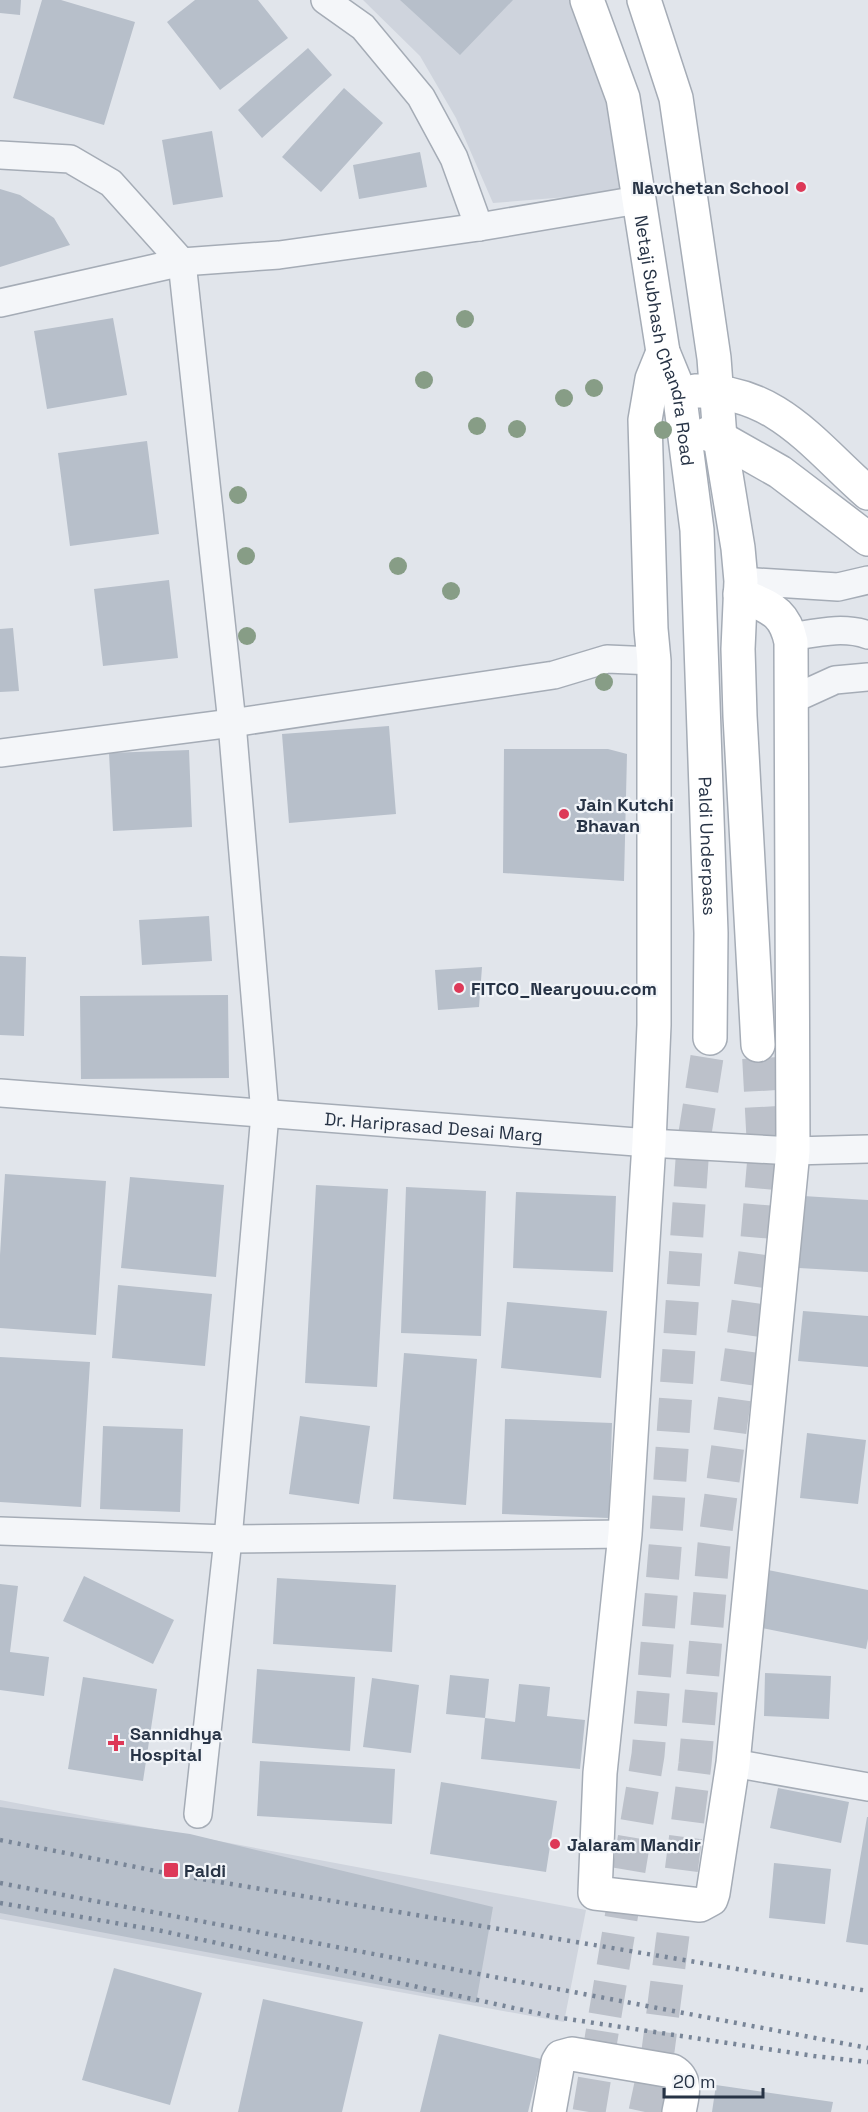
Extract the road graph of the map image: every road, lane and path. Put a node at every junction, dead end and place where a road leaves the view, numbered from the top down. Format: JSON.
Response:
{"nodes":[{"id":1,"x":324,"y":0,"type":"edge"},
{"id":2,"x":587,"y":0,"type":"edge"},
{"id":3,"x":644,"y":0,"type":"edge"},
{"id":4,"x":0,"y":155,"type":"edge"},
{"id":5,"x":638,"y":200,"type":"junction"},
{"id":6,"x":479,"y":227,"type":"junction"},
{"id":7,"x":182,"y":262,"type":"junction"},
{"id":8,"x":0,"y":303,"type":"edge"},
{"id":9,"x":663,"y":352,"type":"junction"},
{"id":10,"x":716,"y":390,"type":"junction"},
{"id":11,"x":679,"y":391,"type":"junction"},
{"id":12,"x":682,"y":427,"type":"junction"},
{"id":13,"x":720,"y":438,"type":"junction"},
{"id":14,"x":868,"y":493,"type":"edge"},
{"id":15,"x":868,"y":539,"type":"edge"},
{"id":16,"x":868,"y":580,"type":"edge"},
{"id":17,"x":740,"y":588,"type":"junction"},
{"id":18,"x":868,"y":635,"type":"edge"},
{"id":19,"x":790,"y":636,"type":"junction"},
{"id":20,"x":702,"y":652,"type":"joint"},
{"id":21,"x":654,"y":661,"type":"junction"},
{"id":22,"x":868,"y":677,"type":"edge"},
{"id":23,"x":791,"y":700,"type":"junction"},
{"id":24,"x":232,"y":723,"type":"junction"},
{"id":25,"x":0,"y":753,"type":"edge"},
{"id":26,"x":710,"y":1038,"type":"tunnel mouth"},
{"id":27,"x":758,"y":1045,"type":"tunnel mouth"},
{"id":28,"x":0,"y":1093,"type":"edge"},
{"id":29,"x":265,"y":1114,"type":"junction"},
{"id":30,"x":649,"y":1143,"type":"junction"},
{"id":31,"x":868,"y":1149,"type":"edge"},
{"id":32,"x":793,"y":1150,"type":"junction"},
{"id":33,"x":0,"y":1531,"type":"edge"},
{"id":34,"x":625,"y":1534,"type":"junction"},
{"id":35,"x":228,"y":1539,"type":"junction"},
{"id":36,"x":733,"y":1763,"type":"junction"},
{"id":37,"x":868,"y":1787,"type":"edge"},
{"id":38,"x":198,"y":1814,"type":"dead end"},
{"id":39,"x":549,"y":2112,"type":"edge"},
{"id":40,"x":679,"y":2112,"type":"edge"}],
"edges":[{"from":1,"to":6,"type":"street"},
{"from":2,"to":5,"type":"street","name":"Netaji Subhash Chandra Road"},
{"from":3,"to":10,"type":"street"},
{"from":4,"to":7,"type":"street"},
{"from":5,"to":6,"type":"street"},
{"from":5,"to":9,"type":"street","name":"Netaji Subhash Chandra Road"},
{"from":6,"to":7,"type":"street"},
{"from":7,"to":8,"type":"street"},
{"from":7,"to":24,"type":"street"},
{"from":9,"to":11,"type":"street","name":"Netaji Subhash Chandra Road"},
{"from":9,"to":21,"type":"street"},
{"from":10,"to":11,"type":"street"},
{"from":10,"to":13,"type":"street"},
{"from":10,"to":14,"type":"street"},
{"from":11,"to":12,"type":"street","name":"Netaji Subhash Chandra Road"},
{"from":12,"to":13,"type":"street"},
{"from":12,"to":20,"type":"street","name":"Netaji Subhash Chandra Road"},
{"from":13,"to":15,"type":"street"},
{"from":13,"to":17,"type":"street"},
{"from":16,"to":17,"type":"street"},
{"from":17,"to":19,"type":"street"},
{"from":17,"to":27,"type":"street"},
{"from":18,"to":19,"type":"street"},
{"from":19,"to":23,"type":"street"},
{"from":20,"to":26,"type":"street","name":"Paldi Underpass"},
{"from":21,"to":24,"type":"street"},
{"from":21,"to":30,"type":"street"},
{"from":22,"to":23,"type":"street"},
{"from":23,"to":32,"type":"street"},
{"from":24,"to":25,"type":"street"},
{"from":24,"to":29,"type":"street"},
{"from":28,"to":29,"type":"street","name":"Dr. Hariprasad Desai Marg"},
{"from":29,"to":30,"type":"street","name":"Dr. Hariprasad Desai Marg"},
{"from":29,"to":35,"type":"street"},
{"from":30,"to":32,"type":"street","name":"Dr. Hariprasad Desai Marg"},
{"from":30,"to":34,"type":"street"},
{"from":31,"to":32,"type":"street","name":"Dr. Hariprasad Desai Marg"},
{"from":32,"to":36,"type":"street"},
{"from":33,"to":35,"type":"street"},
{"from":34,"to":35,"type":"street"},
{"from":34,"to":36,"type":"street"},
{"from":35,"to":38,"type":"street"},
{"from":36,"to":37,"type":"street"},
{"from":39,"to":40,"type":"street"}]}
